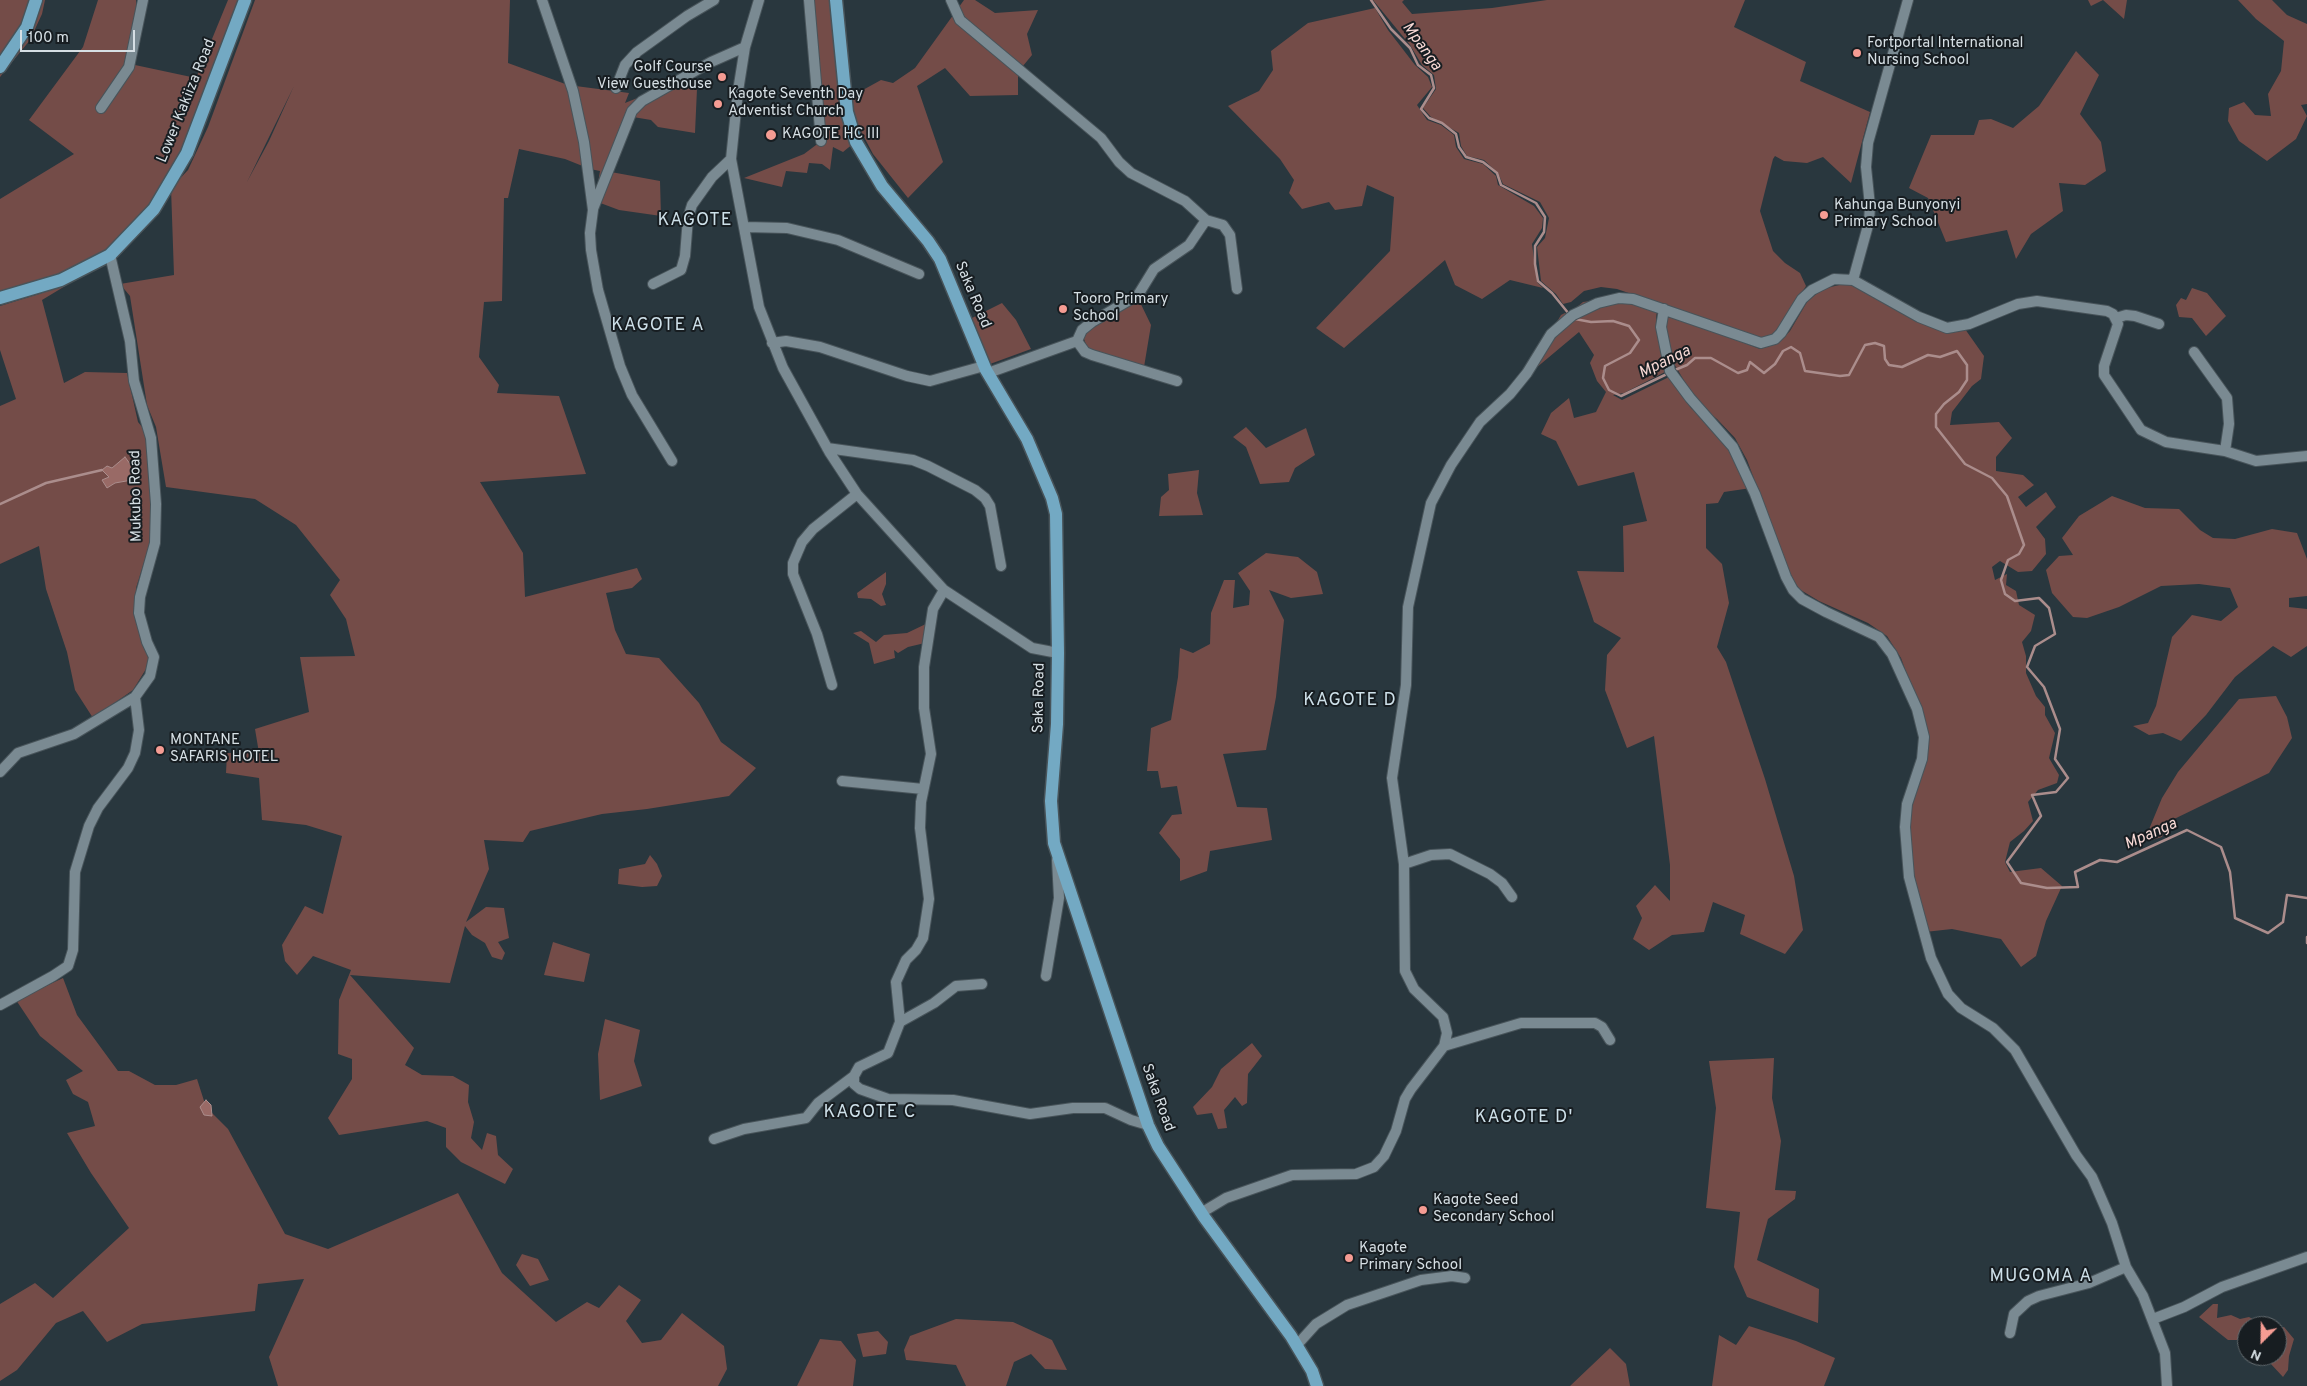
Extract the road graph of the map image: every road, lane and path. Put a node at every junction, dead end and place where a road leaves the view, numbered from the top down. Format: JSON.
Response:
{"nodes":[{"id":1,"x":36,"y":0,"type":"edge"},
{"id":2,"x":144,"y":0,"type":"edge"},
{"id":3,"x":245,"y":0,"type":"edge"},
{"id":4,"x":542,"y":0,"type":"edge"},
{"id":5,"x":714,"y":0,"type":"edge"},
{"id":6,"x":759,"y":0,"type":"edge"},
{"id":7,"x":809,"y":0,"type":"edge"},
{"id":8,"x":836,"y":0,"type":"edge"},
{"id":9,"x":951,"y":0,"type":"edge"},
{"id":10,"x":1908,"y":0,"type":"edge"},
{"id":11,"x":746,"y":47,"type":"junction"},
{"id":12,"x":0,"y":67,"type":"edge"},
{"id":13,"x":616,"y":88,"type":"dead end"},
{"id":14,"x":101,"y":108,"type":"dead end"},
{"id":15,"x":822,"y":142,"type":"dead end"},
{"id":16,"x":732,"y":159,"type":"junction"},
{"id":17,"x":593,"y":210,"type":"junction"},
{"id":18,"x":1206,"y":220,"type":"junction"},
{"id":19,"x":745,"y":227,"type":"junction"},
{"id":20,"x":110,"y":254,"type":"junction"},
{"id":21,"x":919,"y":274,"type":"dead end"},
{"id":22,"x":1852,"y":280,"type":"junction"},
{"id":23,"x":653,"y":284,"type":"dead end"},
{"id":24,"x":1237,"y":289,"type":"dead end"},
{"id":25,"x":0,"y":298,"type":"edge"},
{"id":26,"x":1664,"y":310,"type":"junction"},
{"id":27,"x":2116,"y":318,"type":"junction"},
{"id":28,"x":2159,"y":324,"type":"dead end"},
{"id":29,"x":1077,"y":341,"type":"junction"},
{"id":30,"x":772,"y":343,"type":"junction"},
{"id":31,"x":2194,"y":352,"type":"dead end"},
{"id":32,"x":986,"y":369,"type":"junction"},
{"id":33,"x":1177,"y":381,"type":"dead end"},
{"id":34,"x":828,"y":448,"type":"junction"},
{"id":35,"x":2225,"y":451,"type":"junction"},
{"id":36,"x":2307,"y":456,"type":"edge"},
{"id":37,"x":672,"y":461,"type":"dead end"},
{"id":38,"x":857,"y":494,"type":"junction"},
{"id":39,"x":1001,"y":566,"type":"dead end"},
{"id":40,"x":944,"y":590,"type":"junction"},
{"id":41,"x":1058,"y":653,"type":"junction"},
{"id":42,"x":832,"y":685,"type":"dead end"},
{"id":43,"x":135,"y":697,"type":"junction"},
{"id":44,"x":0,"y":772,"type":"edge"},
{"id":45,"x":842,"y":780,"type":"dead end"},
{"id":46,"x":923,"y":789,"type":"junction"},
{"id":47,"x":1058,"y":857,"type":"junction"},
{"id":48,"x":1404,"y":864,"type":"junction"},
{"id":49,"x":1512,"y":897,"type":"dead end"},
{"id":50,"x":1046,"y":976,"type":"dead end"},
{"id":51,"x":982,"y":984,"type":"dead end"},
{"id":52,"x":0,"y":1005,"type":"edge"},
{"id":53,"x":900,"y":1022,"type":"junction"},
{"id":54,"x":1610,"y":1040,"type":"dead end"},
{"id":55,"x":1444,"y":1046,"type":"junction"},
{"id":56,"x":854,"y":1076,"type":"junction"},
{"id":57,"x":1148,"y":1125,"type":"junction"},
{"id":58,"x":714,"y":1139,"type":"dead end"},
{"id":59,"x":1201,"y":1213,"type":"junction"},
{"id":60,"x":2307,"y":1257,"type":"edge"},
{"id":61,"x":2126,"y":1267,"type":"junction"},
{"id":62,"x":1466,"y":1278,"type":"dead end"},
{"id":63,"x":2152,"y":1319,"type":"junction"},
{"id":64,"x":2010,"y":1333,"type":"dead end"},
{"id":65,"x":1297,"y":1345,"type":"junction"},
{"id":66,"x":1317,"y":1386,"type":"edge"},
{"id":67,"x":2167,"y":1386,"type":"edge"}],
"edges":[{"from":1,"to":12,"type":"main road"},
{"from":2,"to":14,"type":"street"},
{"from":3,"to":20,"type":"main road","name":"Lower Kakiiza Road"},
{"from":4,"to":17,"type":"street"},
{"from":5,"to":13,"type":"street"},
{"from":6,"to":11,"type":"street"},
{"from":7,"to":15,"type":"street"},
{"from":8,"to":32,"type":"main road","name":"Saka Road"},
{"from":9,"to":18,"type":"street"},
{"from":10,"to":22,"type":"street"},
{"from":11,"to":16,"type":"street"},
{"from":11,"to":17,"type":"street"},
{"from":16,"to":19,"type":"street"},
{"from":16,"to":23,"type":"street"},
{"from":17,"to":37,"type":"street"},
{"from":18,"to":24,"type":"street"},
{"from":18,"to":29,"type":"street"},
{"from":19,"to":21,"type":"street"},
{"from":19,"to":30,"type":"street"},
{"from":20,"to":25,"type":"main road","name":"Lower Kakiiza Road"},
{"from":20,"to":43,"type":"street","name":"Mukubo Road"},
{"from":22,"to":26,"type":"street"},
{"from":22,"to":27,"type":"street"},
{"from":26,"to":48,"type":"street"},
{"from":26,"to":61,"type":"street"},
{"from":27,"to":28,"type":"street"},
{"from":27,"to":35,"type":"street"},
{"from":29,"to":32,"type":"street"},
{"from":29,"to":33,"type":"street"},
{"from":30,"to":32,"type":"street"},
{"from":30,"to":34,"type":"street"},
{"from":31,"to":35,"type":"street"},
{"from":32,"to":41,"type":"main road","name":"Saka Road"},
{"from":34,"to":38,"type":"street"},
{"from":34,"to":39,"type":"street"},
{"from":35,"to":36,"type":"street"},
{"from":38,"to":40,"type":"street"},
{"from":38,"to":42,"type":"street"},
{"from":40,"to":41,"type":"street"},
{"from":40,"to":46,"type":"street"},
{"from":41,"to":47,"type":"main road","name":"Saka Road"},
{"from":43,"to":44,"type":"street"},
{"from":43,"to":52,"type":"street"},
{"from":45,"to":46,"type":"street"},
{"from":46,"to":53,"type":"street"},
{"from":47,"to":50,"type":"street"},
{"from":47,"to":57,"type":"main road","name":"Saka Road"},
{"from":48,"to":49,"type":"street"},
{"from":48,"to":55,"type":"street"},
{"from":51,"to":53,"type":"street"},
{"from":53,"to":56,"type":"street"},
{"from":54,"to":55,"type":"street"},
{"from":55,"to":59,"type":"street"},
{"from":56,"to":57,"type":"street"},
{"from":56,"to":58,"type":"street"},
{"from":57,"to":59,"type":"main road","name":"Saka Road"},
{"from":59,"to":65,"type":"main road","name":"Saka Road"},
{"from":60,"to":63,"type":"street"},
{"from":61,"to":63,"type":"street"},
{"from":61,"to":64,"type":"street"},
{"from":62,"to":65,"type":"street"},
{"from":63,"to":67,"type":"street"},
{"from":65,"to":66,"type":"main road","name":"Saka Road"}]}
